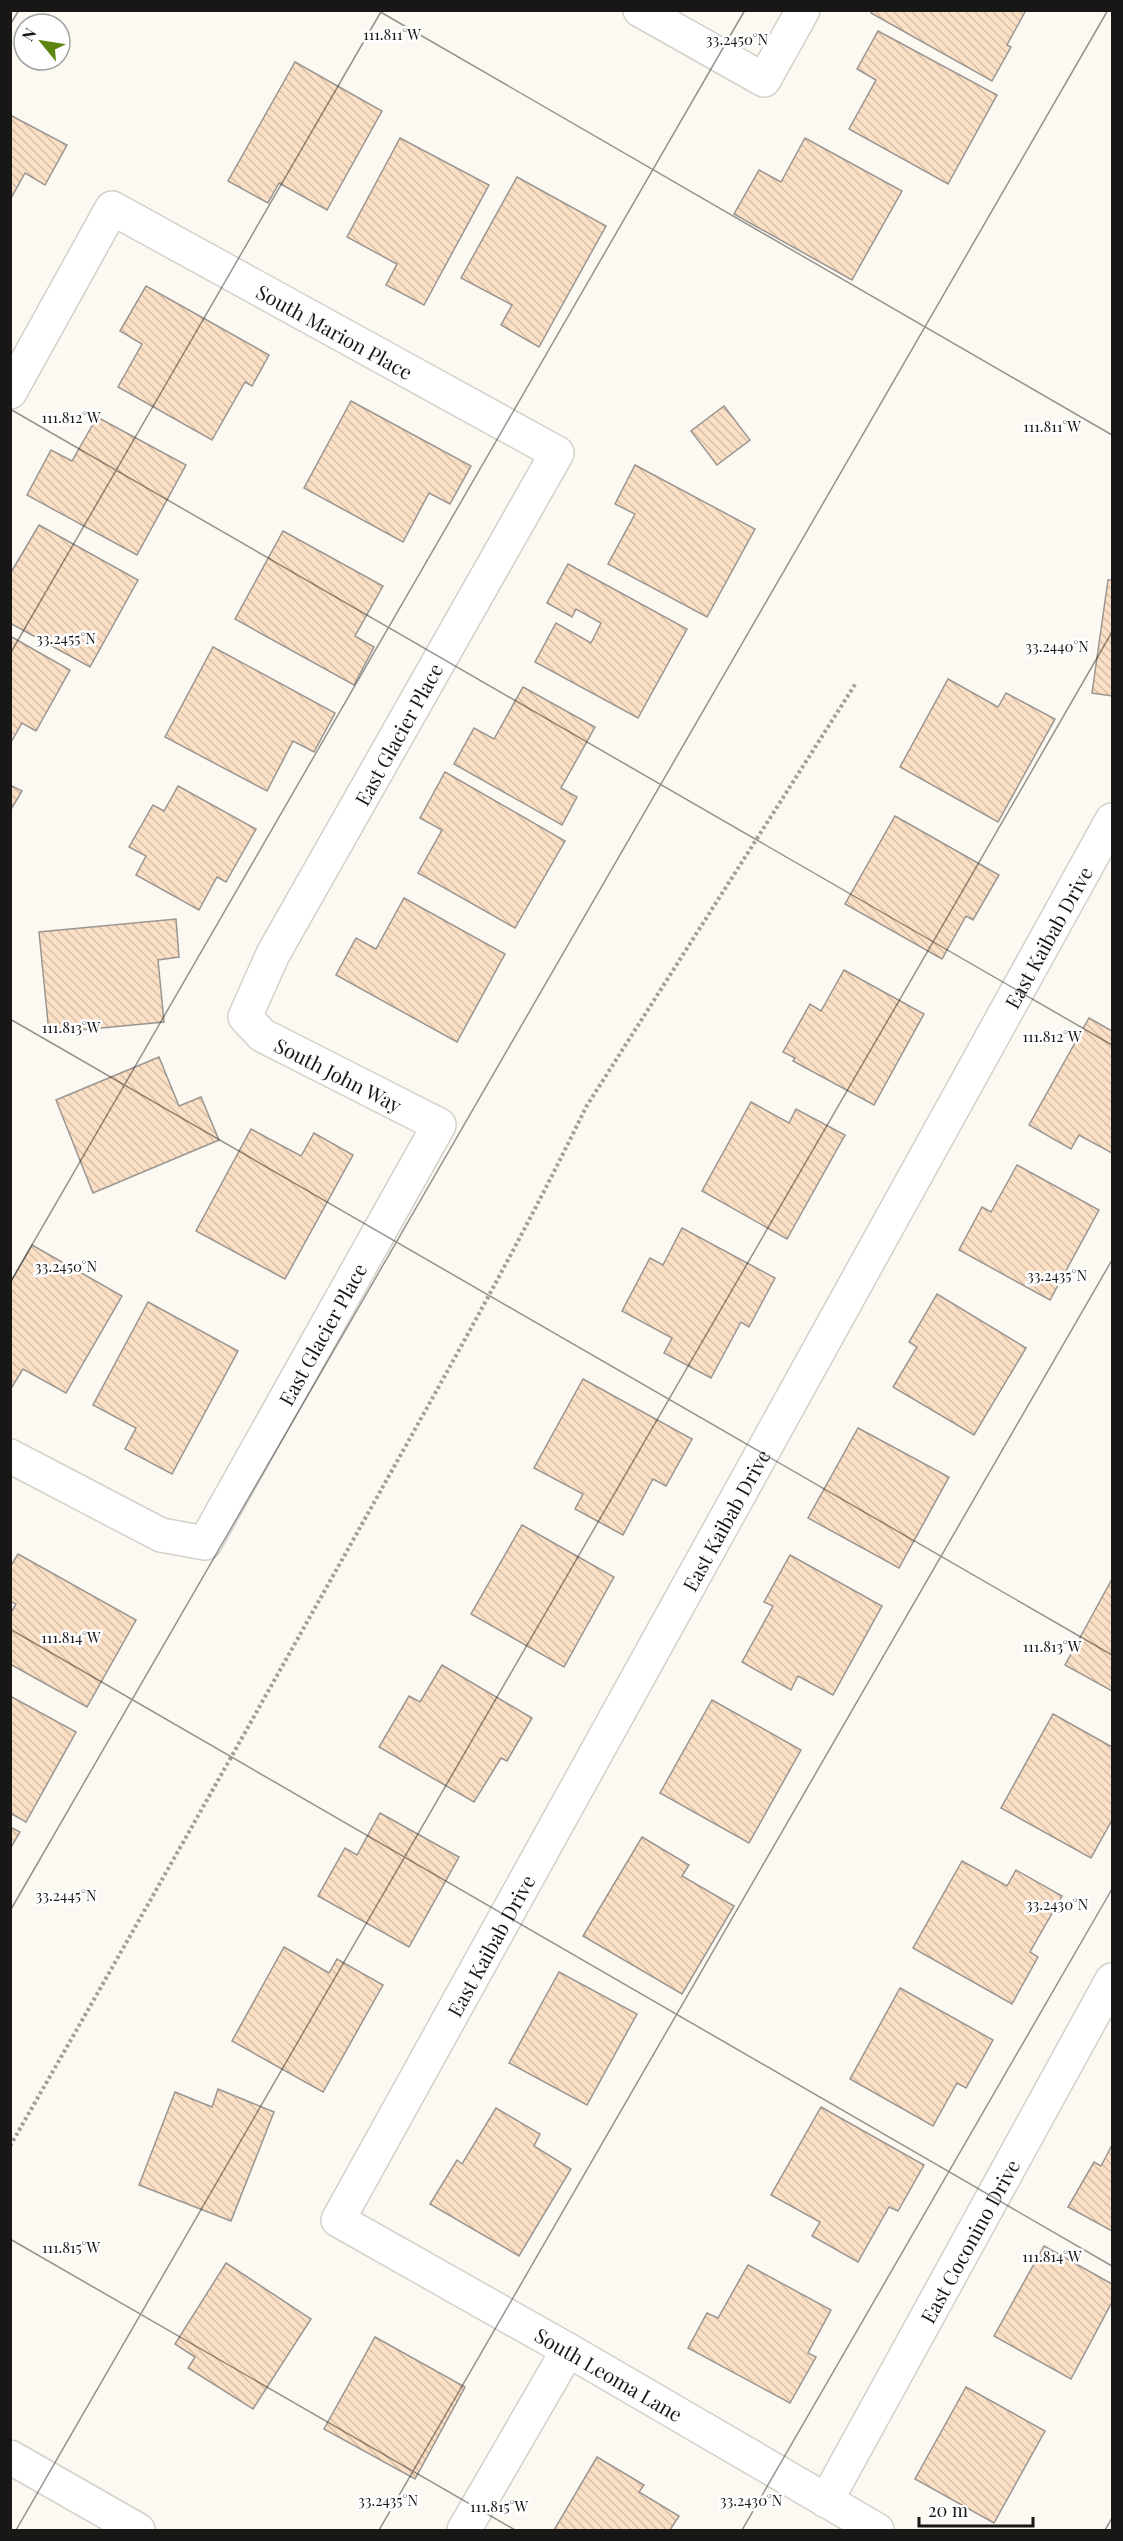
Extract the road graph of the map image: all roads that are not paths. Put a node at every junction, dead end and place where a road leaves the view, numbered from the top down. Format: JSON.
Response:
{"nodes":[{"id":1,"x":640,"y":10,"type":"edge"},
{"id":2,"x":803,"y":10,"type":"edge"},
{"id":3,"x":10,"y":392,"type":"edge"},
{"id":4,"x":557,"y":453,"type":"joint"},
{"id":5,"x":1113,"y":820,"type":"edge"},
{"id":6,"x":245,"y":1017,"type":"joint"},
{"id":7,"x":439,"y":1125,"type":"joint"},
{"id":8,"x":10,"y":1456,"type":"edge"},
{"id":9,"x":1113,"y":1980,"type":"edge"},
{"id":10,"x":338,"y":2220,"type":"joint"},
{"id":11,"x":568,"y":2350,"type":"junction"},
{"id":12,"x":10,"y":2457,"type":"edge"},
{"id":13,"x":826,"y":2500,"type":"junction"},
{"id":14,"x":138,"y":2530,"type":"edge"},
{"id":15,"x":464,"y":2530,"type":"edge"},
{"id":16,"x":877,"y":2530,"type":"edge"}],
"edges":[{"from":1,"to":2,"type":"street"},
{"from":3,"to":4,"type":"street","name":"South Marion Place"},
{"from":4,"to":6,"type":"street","name":"East Glacier Place"},
{"from":5,"to":10,"type":"street","name":"East Kaibab Drive"},
{"from":6,"to":7,"type":"street","name":"South John Way"},
{"from":7,"to":8,"type":"street","name":"East Glacier Place"},
{"from":9,"to":13,"type":"street","name":"East Coconino Drive"},
{"from":10,"to":11,"type":"street","name":"South Leoma Lane"},
{"from":11,"to":13,"type":"street","name":"South Leoma Lane"},
{"from":11,"to":15,"type":"street"},
{"from":12,"to":14,"type":"street"},
{"from":13,"to":16,"type":"street","name":"South Leoma Lane"}]}
